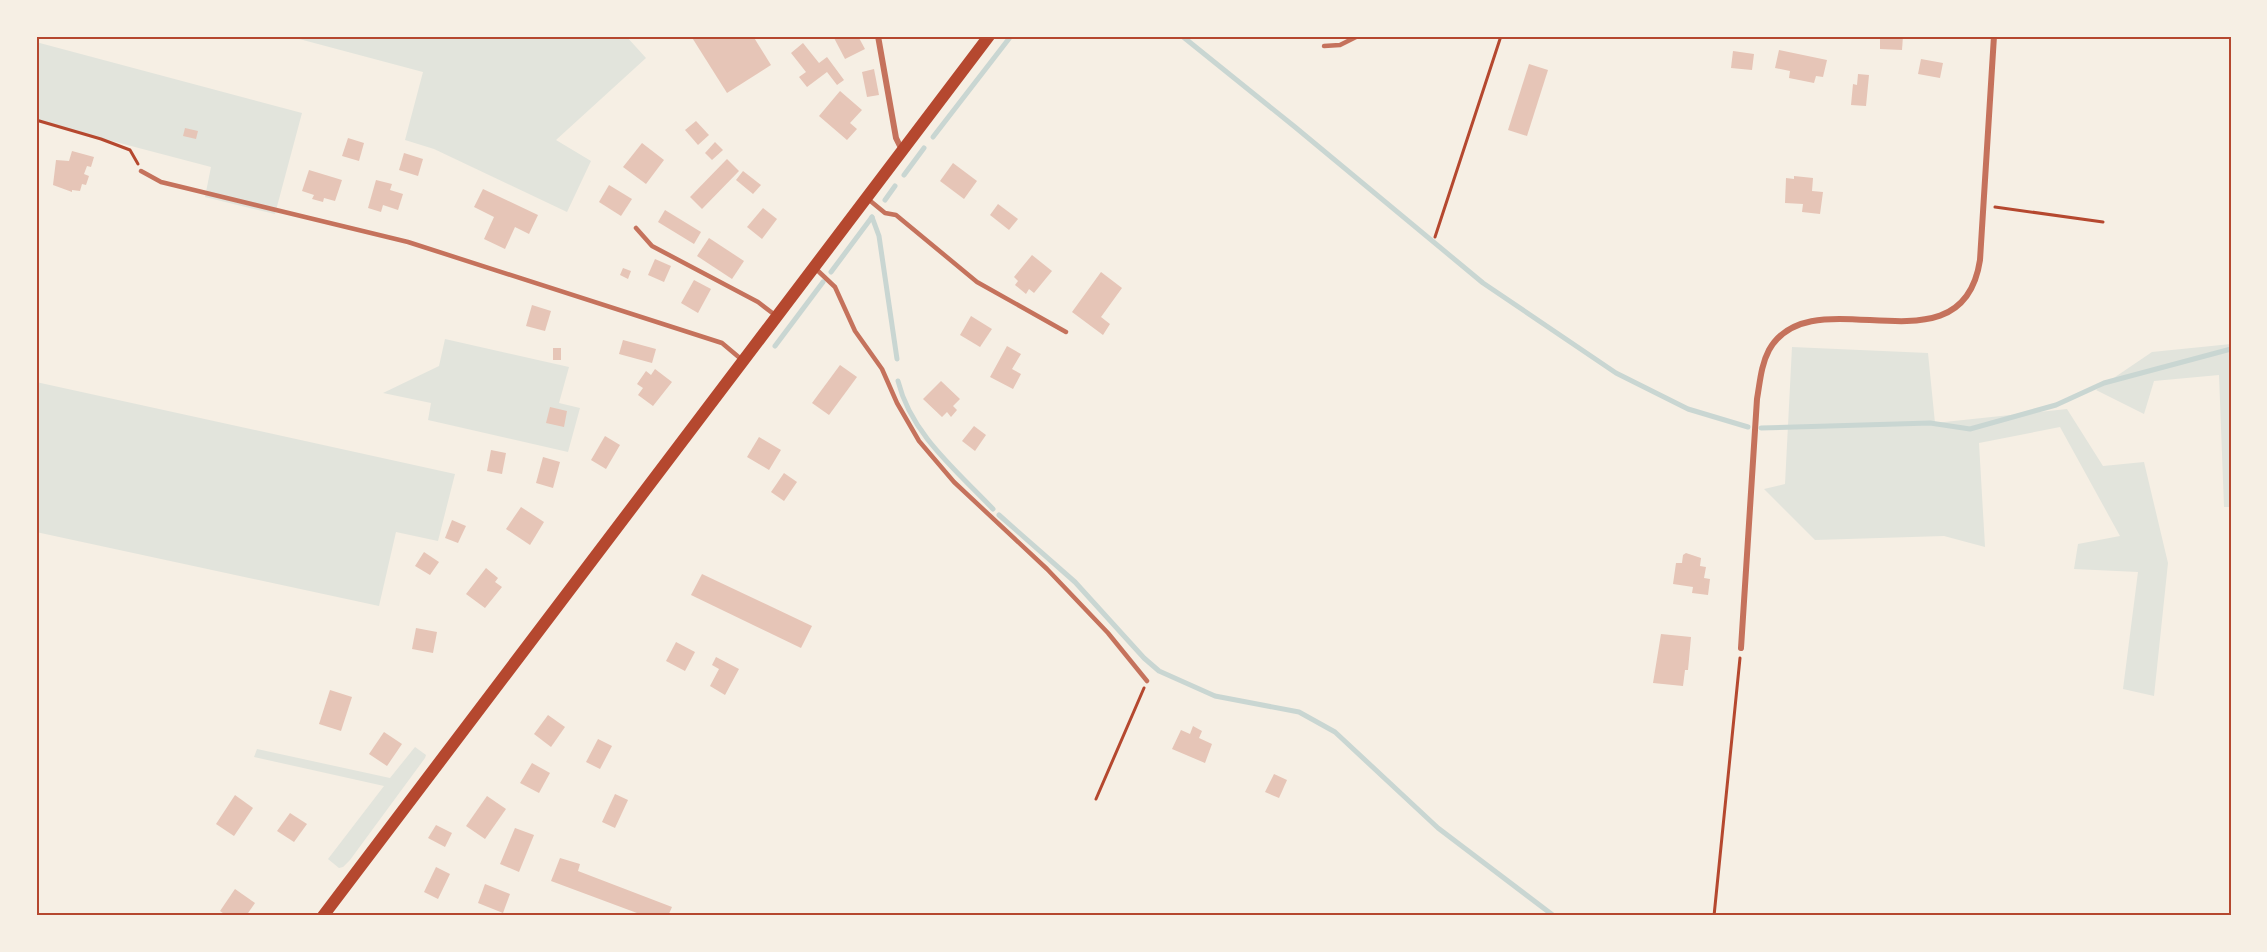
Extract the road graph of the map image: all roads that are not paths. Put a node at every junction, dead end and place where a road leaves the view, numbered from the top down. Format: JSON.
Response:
{"nodes":[{"id":1,"x":878,"y":36,"type":"edge"},
{"id":2,"x":988,"y":36,"type":"edge"},
{"id":3,"x":1358,"y":36,"type":"edge"},
{"id":4,"x":1994,"y":36,"type":"edge"},
{"id":5,"x":1324,"y":46,"type":"dead end"},
{"id":6,"x":902,"y":151,"type":"junction"},
{"id":7,"x":141,"y":171,"type":"road end"},
{"id":8,"x":867,"y":198,"type":"junction"},
{"id":9,"x":636,"y":228,"type":"dead end"},
{"id":10,"x":814,"y":268,"type":"junction"},
{"id":11,"x":777,"y":316,"type":"junction"},
{"id":12,"x":1066,"y":332,"type":"dead end"},
{"id":13,"x":743,"y":360,"type":"junction"},
{"id":14,"x":1741,"y":648,"type":"road end"},
{"id":15,"x":1147,"y":681,"type":"road end"},
{"id":16,"x":324,"y":916,"type":"edge"}],
"edges":[{"from":1,"to":6,"type":"street"},
{"from":2,"to":6,"type":"main road"},
{"from":3,"to":5,"type":"lane"},
{"from":4,"to":14,"type":"street"},
{"from":6,"to":8,"type":"main road"},
{"from":7,"to":13,"type":"lane"},
{"from":8,"to":10,"type":"main road"},
{"from":8,"to":12,"type":"lane"},
{"from":9,"to":11,"type":"lane"},
{"from":10,"to":11,"type":"main road"},
{"from":10,"to":15,"type":"lane"},
{"from":11,"to":13,"type":"main road"},
{"from":13,"to":16,"type":"main road"}]}
